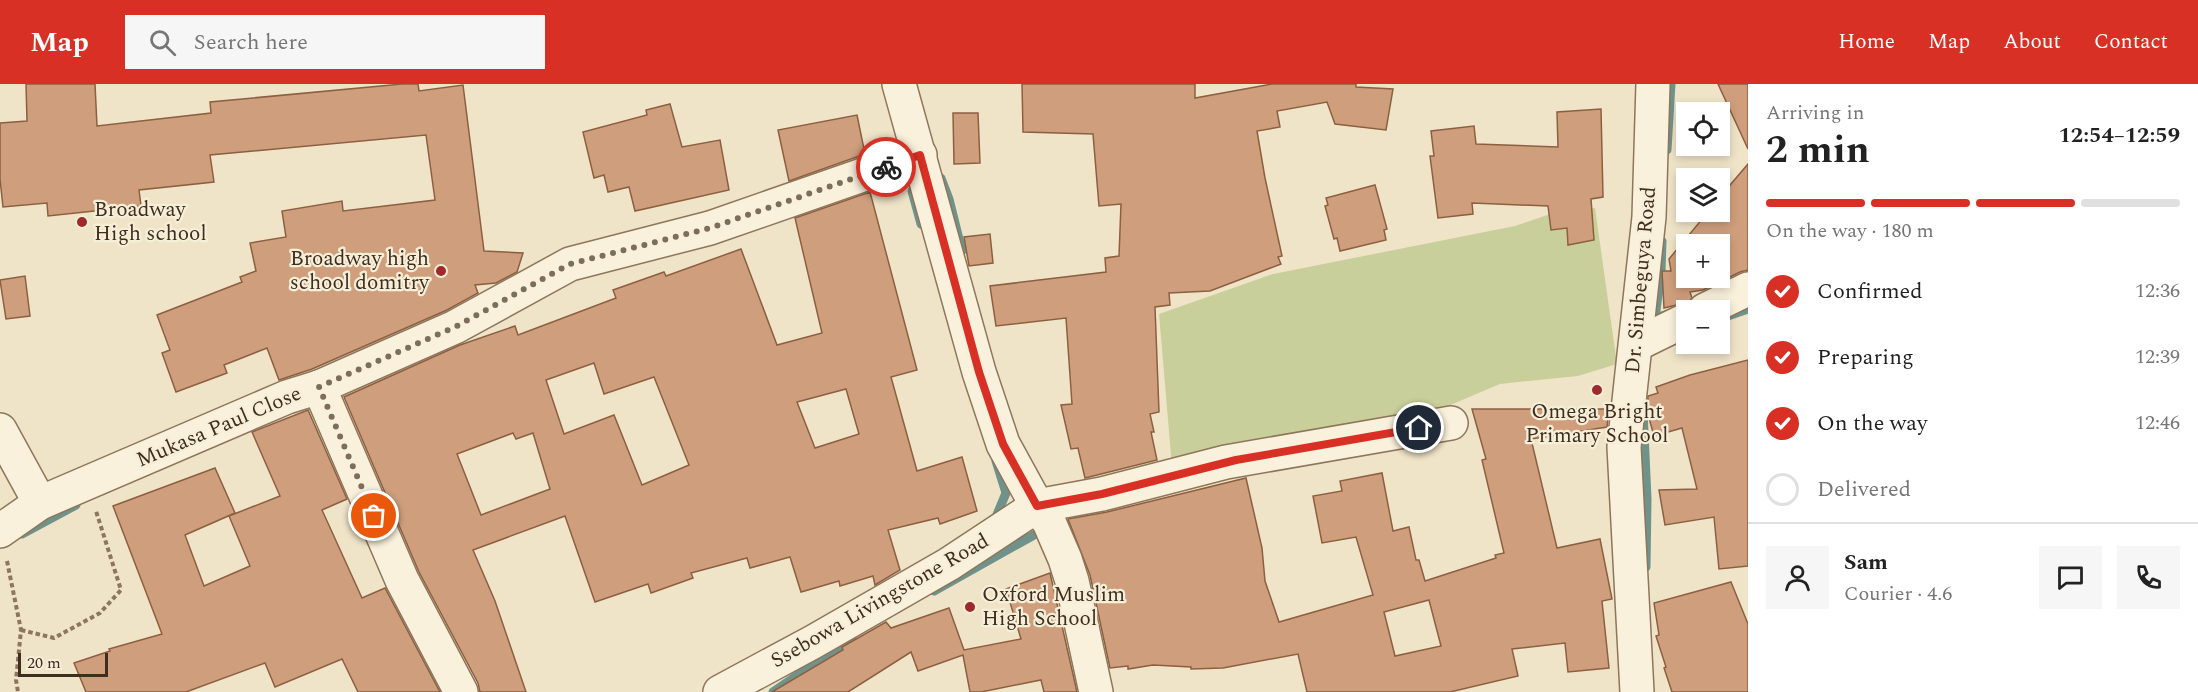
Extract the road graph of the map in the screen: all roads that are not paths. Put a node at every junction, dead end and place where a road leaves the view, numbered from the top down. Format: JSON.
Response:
{"nodes":[{"id":1,"x":899,"y":84,"type":"edge"},
{"id":2,"x":1653,"y":84,"type":"edge"},
{"id":3,"x":920,"y":155,"type":"junction"},
{"id":4,"x":1748,"y":289,"type":"edge"},
{"id":5,"x":1725,"y":300,"type":"edge"},
{"id":6,"x":1676,"y":325,"type":"edge"},
{"id":7,"x":1637,"y":344,"type":"junction"},
{"id":8,"x":319,"y":387,"type":"junction"},
{"id":9,"x":1451,"y":423,"type":"dead end"},
{"id":10,"x":0,"y":430,"type":"edge"},
{"id":11,"x":40,"y":503,"type":"junction"},
{"id":12,"x":1037,"y":506,"type":"junction"},
{"id":13,"x":1,"y":531,"type":"edge"},
{"id":14,"x":461,"y":692,"type":"edge"},
{"id":15,"x":720,"y":692,"type":"edge"},
{"id":16,"x":1096,"y":692,"type":"edge"},
{"id":17,"x":1637,"y":692,"type":"edge"}],
"edges":[{"from":1,"to":3,"type":"street"},
{"from":2,"to":7,"type":"street","name":"Dr. Simbeguya Road"},
{"from":3,"to":8,"type":"street","name":"Mukasa Paul Close"},
{"from":3,"to":12,"type":"street"},
{"from":4,"to":5,"type":"street"},
{"from":6,"to":7,"type":"street"},
{"from":7,"to":17,"type":"street","name":"Dr. Simbeguya Road"},
{"from":8,"to":11,"type":"street","name":"Mukasa Paul Close"},
{"from":8,"to":14,"type":"street"},
{"from":9,"to":12,"type":"street"},
{"from":10,"to":11,"type":"street"},
{"from":11,"to":13,"type":"street","name":"Mukasa Paul Close"},
{"from":12,"to":15,"type":"street","name":"Ssebowa Livingstone Road"},
{"from":12,"to":16,"type":"street"}]}
